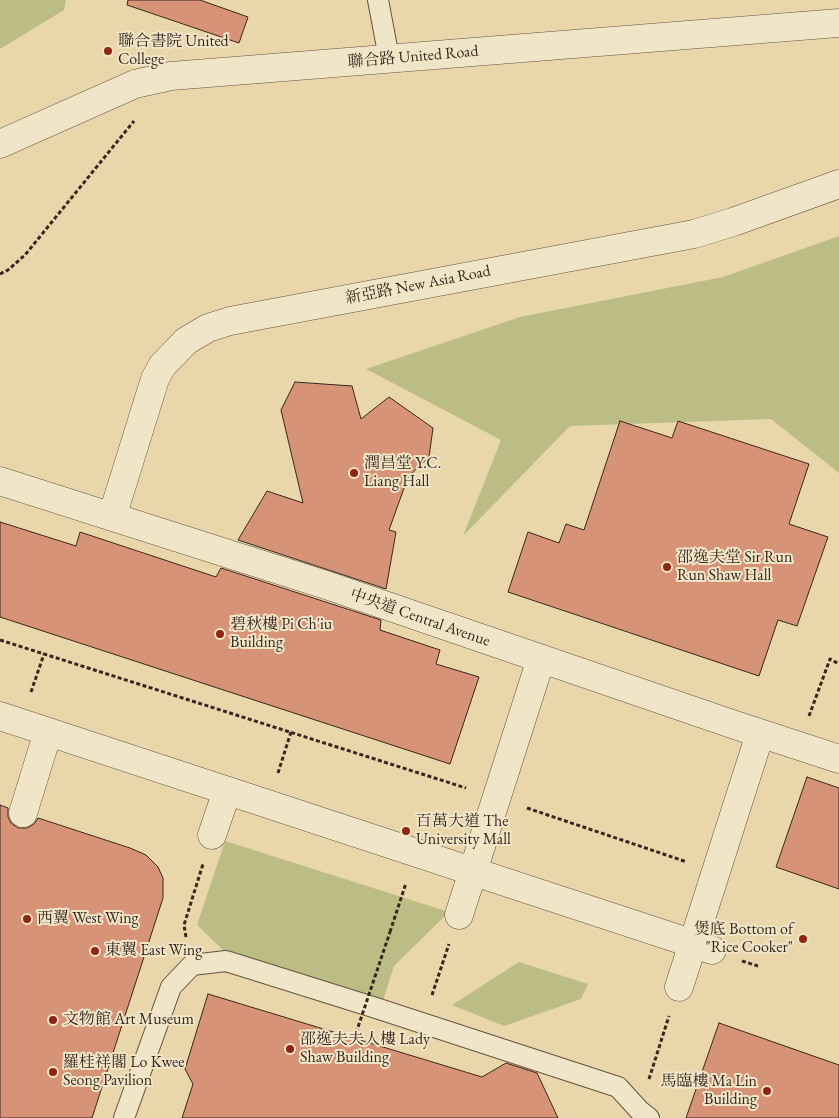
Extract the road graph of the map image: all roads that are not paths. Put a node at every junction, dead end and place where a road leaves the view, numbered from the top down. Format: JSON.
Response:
{"nodes":[{"id":1,"x":378,"y":0,"type":"edge"},
{"id":2,"x":839,"y":23,"type":"edge"},
{"id":3,"x":389,"y":58,"type":"junction"},
{"id":4,"x":0,"y":144,"type":"edge"},
{"id":5,"x":839,"y":184,"type":"edge"},
{"id":6,"x":0,"y":481,"type":"edge"},
{"id":7,"x":112,"y":517,"type":"junction"},
{"id":8,"x":541,"y":659,"type":"junction"},
{"id":9,"x":11,"y":720,"type":"edge"},
{"id":10,"x":48,"y":732,"type":"junction"},
{"id":11,"x":760,"y":734,"type":"junction"},
{"id":12,"x":839,"y":759,"type":"edge"},
{"id":13,"x":226,"y":791,"type":"junction"},
{"id":14,"x":22,"y":813,"type":"dead end"},
{"id":15,"x":212,"y":834,"type":"road end"},
{"id":16,"x":473,"y":872,"type":"junction"},
{"id":17,"x":458,"y":915,"type":"road end"},
{"id":18,"x":702,"y":947,"type":"junction"},
{"id":19,"x":679,"y":987,"type":"road end"},
{"id":20,"x":644,"y":1114,"type":"edge"},
{"id":21,"x":124,"y":1118,"type":"edge"}],
"edges":[{"from":1,"to":3,"type":"lane"},
{"from":2,"to":3,"type":"street","name":"聯合路 United Road"},
{"from":3,"to":4,"type":"street","name":"聯合路 United Road"},
{"from":5,"to":7,"type":"street","name":"新亞路 New Asia Road"},
{"from":6,"to":7,"type":"street","name":"中央道 Central Avenue"},
{"from":7,"to":8,"type":"street","name":"中央道 Central Avenue"},
{"from":8,"to":11,"type":"street","name":"中央道 Central Avenue"},
{"from":8,"to":16,"type":"street"},
{"from":9,"to":10,"type":"street"},
{"from":10,"to":13,"type":"street"},
{"from":10,"to":14,"type":"street"},
{"from":11,"to":12,"type":"street","name":"中央道 Central Avenue"},
{"from":11,"to":18,"type":"street"},
{"from":13,"to":15,"type":"street"},
{"from":13,"to":16,"type":"street"},
{"from":16,"to":17,"type":"street"},
{"from":16,"to":18,"type":"street"},
{"from":18,"to":19,"type":"street"},
{"from":20,"to":21,"type":"lane"}]}
